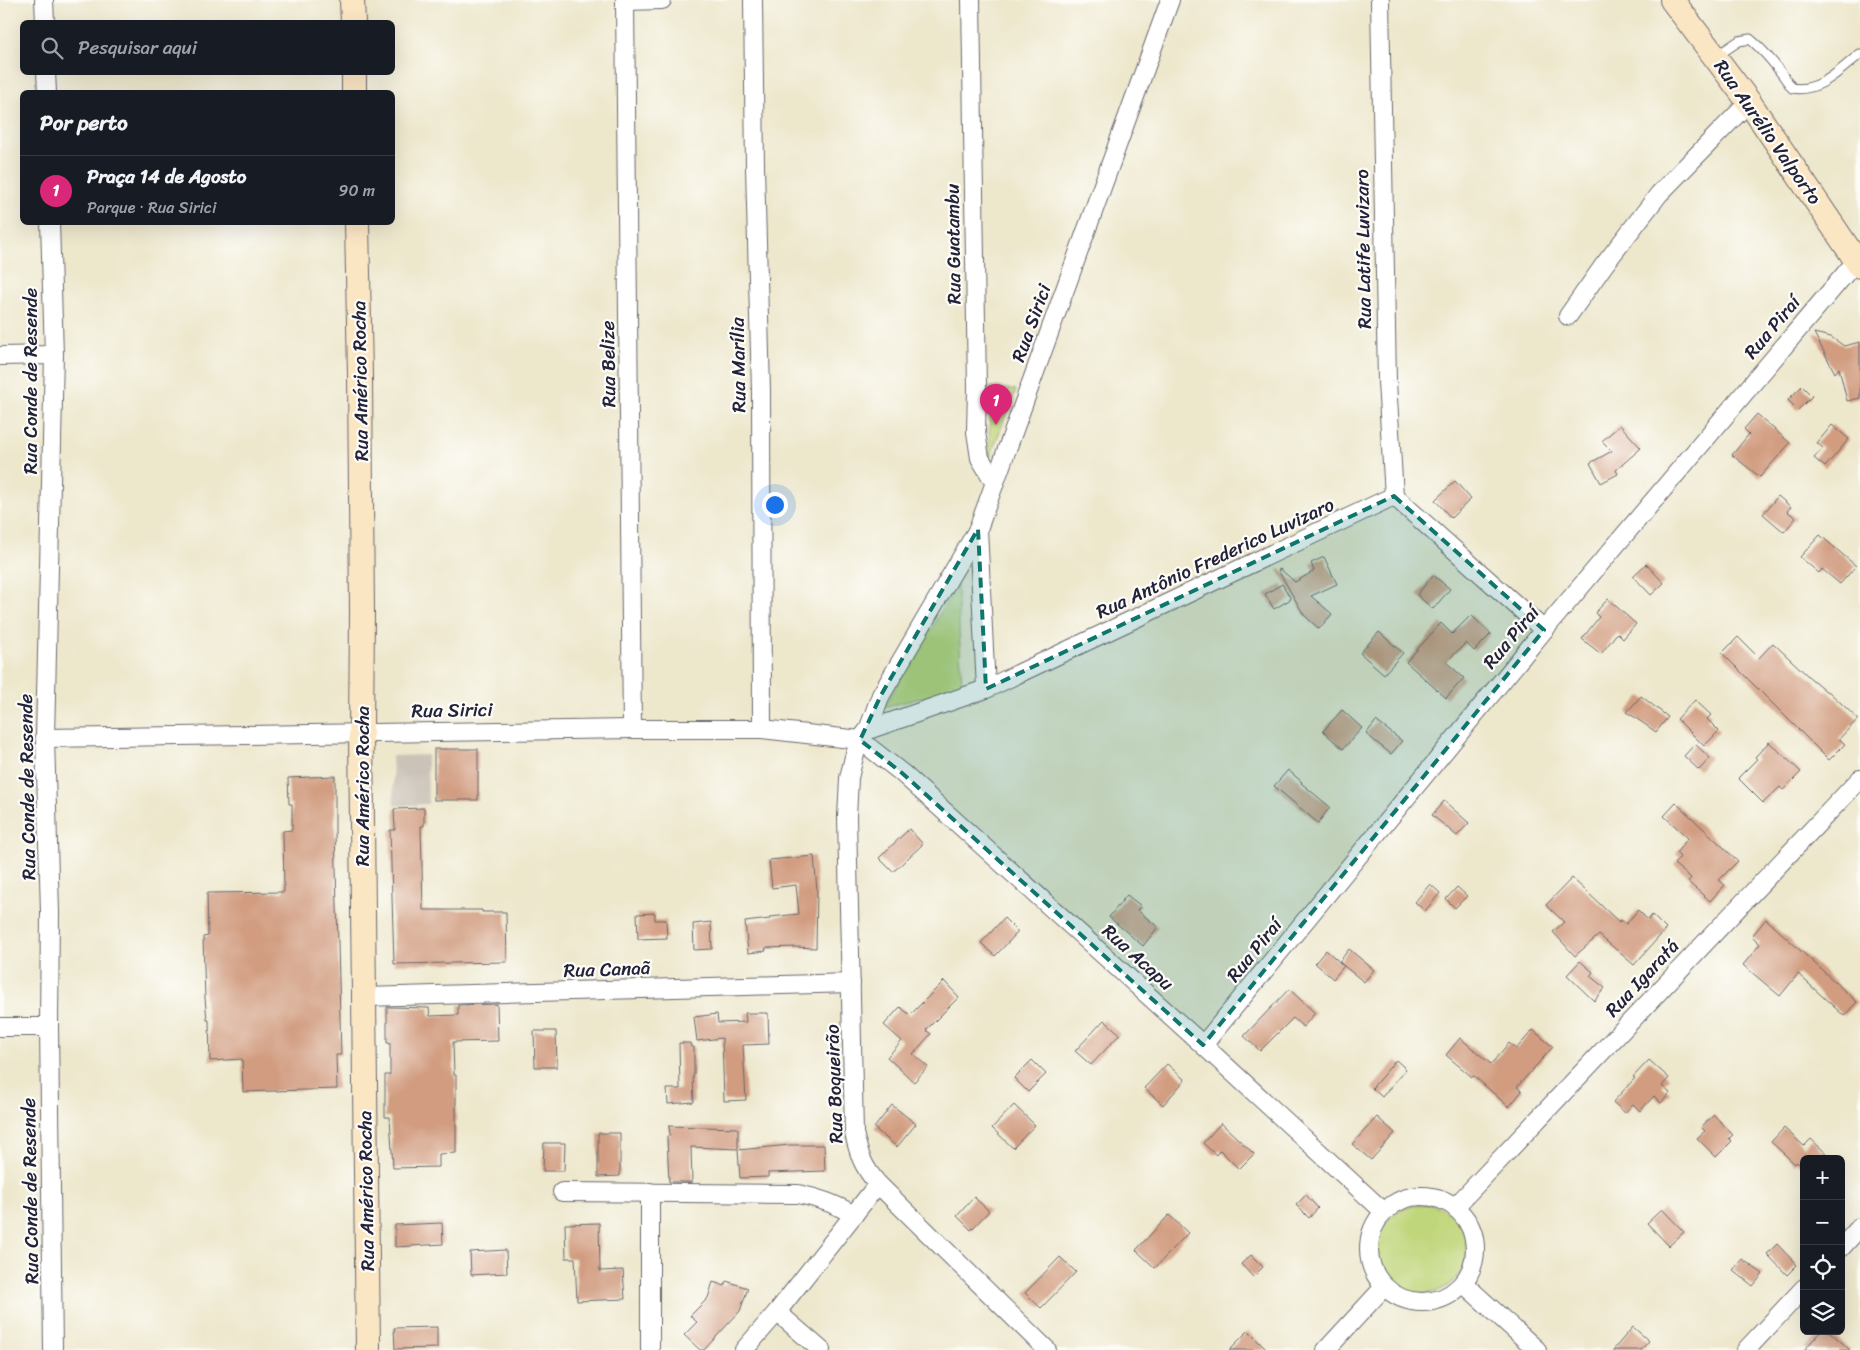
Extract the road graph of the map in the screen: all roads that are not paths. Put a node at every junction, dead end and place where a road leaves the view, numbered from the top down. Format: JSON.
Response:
{"nodes":[{"id":1,"x":44,"y":0,"type":"edge"},
{"id":2,"x":352,"y":0,"type":"edge"},
{"id":3,"x":662,"y":0,"type":"edge"},
{"id":4,"x":752,"y":0,"type":"edge"},
{"id":5,"x":971,"y":0,"type":"edge"},
{"id":6,"x":1170,"y":0,"type":"edge"},
{"id":7,"x":1380,"y":0,"type":"edge"},
{"id":8,"x":1672,"y":0,"type":"edge"},
{"id":9,"x":625,"y":1,"type":"edge"},
{"id":10,"x":45,"y":20,"type":"edge"},
{"id":11,"x":353,"y":20,"type":"edge"},
{"id":12,"x":1860,"y":54,"type":"edge"},
{"id":13,"x":1715,"y":57,"type":"junction"},
{"id":14,"x":46,"y":75,"type":"edge"},
{"id":15,"x":354,"y":75,"type":"edge"},
{"id":16,"x":47,"y":90,"type":"edge"},
{"id":17,"x":354,"y":90,"type":"edge"},
{"id":18,"x":1749,"y":102,"type":"junction"},
{"id":19,"x":50,"y":225,"type":"edge"},
{"id":20,"x":357,"y":225,"type":"edge"},
{"id":21,"x":1858,"y":263,"type":"edge"},
{"id":22,"x":1568,"y":316,"type":"dead end"},
{"id":23,"x":54,"y":355,"type":"junction"},
{"id":24,"x":0,"y":356,"type":"edge"},
{"id":25,"x":995,"y":483,"type":"junction"},
{"id":26,"x":1394,"y":496,"type":"junction"},
{"id":27,"x":978,"y":529,"type":"junction"},
{"id":28,"x":1544,"y":630,"type":"junction"},
{"id":29,"x":986,"y":690,"type":"junction"},
{"id":30,"x":632,"y":729,"type":"junction"},
{"id":31,"x":762,"y":729,"type":"junction"},
{"id":32,"x":361,"y":733,"type":"junction"},
{"id":33,"x":864,"y":735,"type":"junction"},
{"id":34,"x":45,"y":738,"type":"junction"},
{"id":35,"x":1860,"y":779,"type":"edge"},
{"id":36,"x":852,"y":983,"type":"junction"},
{"id":37,"x":364,"y":997,"type":"junction"},
{"id":38,"x":0,"y":1026,"type":"edge"},
{"id":39,"x":49,"y":1027,"type":"junction"},
{"id":40,"x":1203,"y":1045,"type":"junction"},
{"id":41,"x":878,"y":1184,"type":"junction"},
{"id":42,"x":562,"y":1192,"type":"dead end"},
{"id":43,"x":650,"y":1192,"type":"junction"},
{"id":44,"x":1455,"y":1207,"type":"junction"},
{"id":45,"x":1383,"y":1212,"type":"junction"},
{"id":46,"x":854,"y":1214,"type":"junction"},
{"id":47,"x":1860,"y":1228,"type":"edge"},
{"id":48,"x":1844,"y":1245,"type":"edge"},
{"id":49,"x":1463,"y":1283,"type":"junction"},
{"id":50,"x":1384,"y":1287,"type":"junction"},
{"id":51,"x":1802,"y":1290,"type":"edge"},
{"id":52,"x":777,"y":1312,"type":"junction"},
{"id":53,"x":53,"y":1350,"type":"edge"},
{"id":54,"x":368,"y":1350,"type":"edge"},
{"id":55,"x":650,"y":1350,"type":"edge"},
{"id":56,"x":744,"y":1350,"type":"edge"},
{"id":57,"x":821,"y":1350,"type":"edge"},
{"id":58,"x":1047,"y":1350,"type":"edge"},
{"id":59,"x":1326,"y":1350,"type":"edge"},
{"id":60,"x":1537,"y":1350,"type":"edge"},
{"id":61,"x":1746,"y":1350,"type":"edge"}],
"edges":[{"from":1,"to":10,"type":"street"},
{"from":2,"to":11,"type":"street"},
{"from":3,"to":9,"type":"street"},
{"from":4,"to":31,"type":"street","name":"Rua Marília"},
{"from":5,"to":25,"type":"street","name":"Rua Guatambu"},
{"from":6,"to":25,"type":"street","name":"Rua Sirici"},
{"from":7,"to":26,"type":"street","name":"Rua Latife Luvizaro"},
{"from":8,"to":13,"type":"street","name":"Rua Aurélio Valporto"},
{"from":9,"to":30,"type":"street","name":"Rua Belize"},
{"from":12,"to":13,"type":"lane"},
{"from":13,"to":18,"type":"street","name":"Rua Aurélio Valporto"},
{"from":14,"to":16,"type":"street"},
{"from":15,"to":17,"type":"street"},
{"from":18,"to":21,"type":"street","name":"Rua Aurélio Valporto"},
{"from":18,"to":22,"type":"street"},
{"from":19,"to":23,"type":"street","name":"Rua Conde de Resende"},
{"from":20,"to":32,"type":"street","name":"Rua Américo Rocha"},
{"from":21,"to":28,"type":"street","name":"Rua Piraí"},
{"from":23,"to":24,"type":"street"},
{"from":23,"to":34,"type":"street","name":"Rua Conde de Resende"},
{"from":25,"to":27,"type":"street","name":"Rua Sirici"},
{"from":26,"to":28,"type":"street"},
{"from":26,"to":29,"type":"street","name":"Rua Antônio Frederico Luvizaro"},
{"from":27,"to":29,"type":"street"},
{"from":27,"to":33,"type":"street","name":"Rua Sirici"},
{"from":28,"to":40,"type":"street","name":"Rua Piraí"},
{"from":29,"to":33,"type":"street","name":"Rua Antônio Frederico Luvizaro"},
{"from":30,"to":31,"type":"street","name":"Rua Sirici"},
{"from":30,"to":32,"type":"street","name":"Rua Sirici"},
{"from":31,"to":33,"type":"street","name":"Rua Sirici"},
{"from":32,"to":34,"type":"street","name":"Rua Sirici"},
{"from":32,"to":37,"type":"street","name":"Rua Américo Rocha"},
{"from":33,"to":36,"type":"street","name":"Rua Boqueirão"},
{"from":33,"to":40,"type":"street","name":"Rua Acapu"},
{"from":34,"to":39,"type":"street","name":"Rua Conde de Resende"},
{"from":35,"to":44,"type":"street","name":"Rua Igaratá"},
{"from":36,"to":37,"type":"street","name":"Rua Canaã"},
{"from":36,"to":41,"type":"street","name":"Rua Boqueirão"},
{"from":37,"to":54,"type":"street","name":"Rua Américo Rocha"},
{"from":38,"to":39,"type":"street"},
{"from":39,"to":53,"type":"street","name":"Rua Conde de Resende"},
{"from":40,"to":45,"type":"street","name":"Rua Acapu"},
{"from":41,"to":46,"type":"street"},
{"from":41,"to":58,"type":"street","name":"Rua Boqueirão"},
{"from":42,"to":43,"type":"street"},
{"from":43,"to":46,"type":"street"},
{"from":43,"to":55,"type":"street"},
{"from":44,"to":45,"type":"street"},
{"from":44,"to":49,"type":"street"},
{"from":45,"to":50,"type":"street"},
{"from":46,"to":52,"type":"street"},
{"from":47,"to":48,"type":"street"},
{"from":49,"to":50,"type":"street"},
{"from":49,"to":60,"type":"street"},
{"from":50,"to":59,"type":"street"},
{"from":51,"to":61,"type":"street"},
{"from":52,"to":56,"type":"street"},
{"from":52,"to":57,"type":"street"}]}
